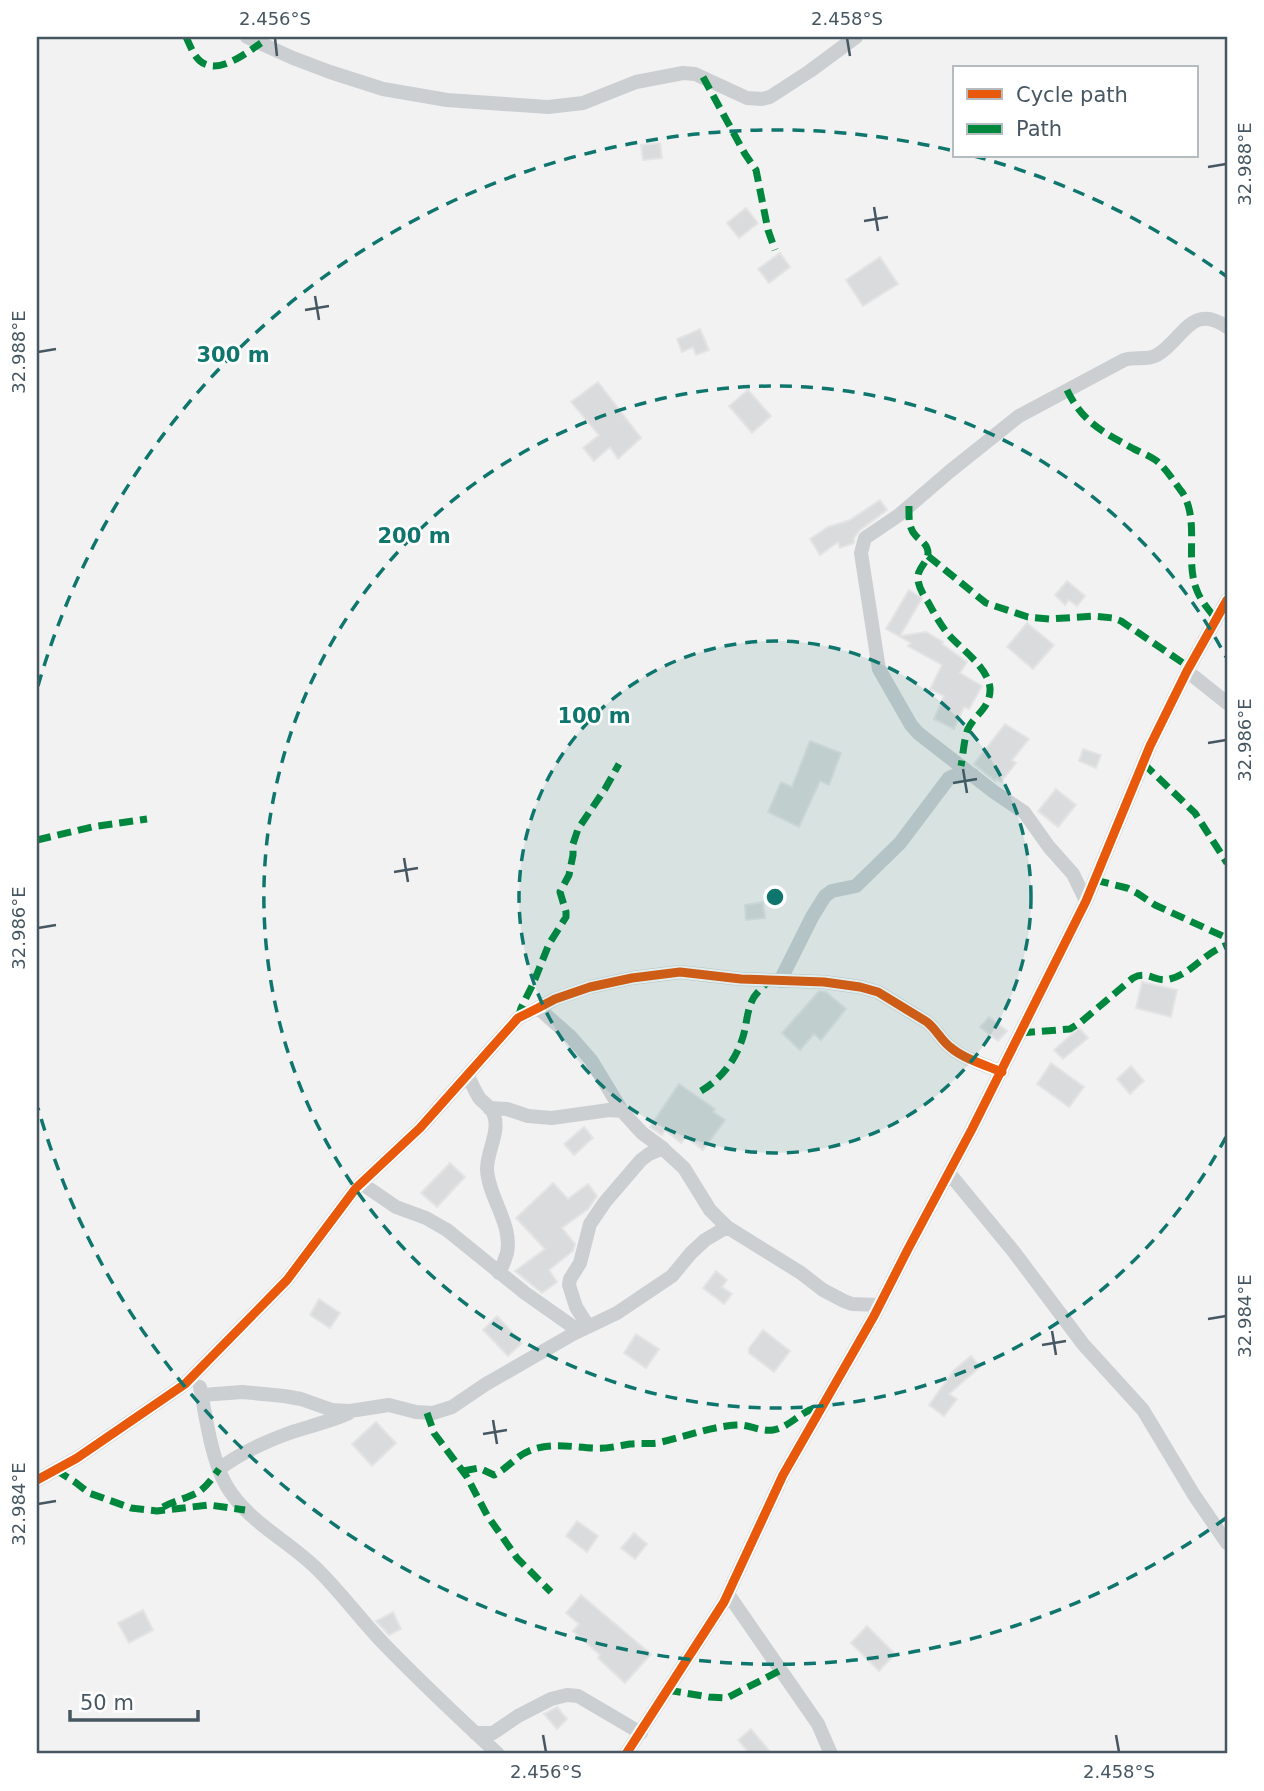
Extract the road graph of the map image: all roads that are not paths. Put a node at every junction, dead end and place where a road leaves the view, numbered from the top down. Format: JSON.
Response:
{"nodes":[{"id":1,"x":247,"y":37,"type":"edge"},
{"id":2,"x":856,"y":37,"type":"edge"},
{"id":3,"x":1227,"y":327,"type":"edge"},
{"id":4,"x":1227,"y":600,"type":"edge"},
{"id":5,"x":1186,"y":671,"type":"junction"},
{"id":6,"x":1227,"y":703,"type":"edge"},
{"id":7,"x":973,"y":775,"type":"junction"},
{"id":8,"x":1086,"y":901,"type":"junction"},
{"id":9,"x":780,"y":981,"type":"junction"},
{"id":10,"x":538,"y":1008,"type":"junction"},
{"id":11,"x":1002,"y":1072,"type":"junction"},
{"id":12,"x":467,"y":1075,"type":"junction"},
{"id":13,"x":489,"y":1108,"type":"junction"},
{"id":14,"x":622,"y":1111,"type":"junction"},
{"id":15,"x":663,"y":1148,"type":"junction"},
{"id":16,"x":949,"y":1173,"type":"junction"},
{"id":17,"x":361,"y":1183,"type":"junction"},
{"id":18,"x":727,"y":1227,"type":"junction"},
{"id":19,"x":499,"y":1273,"type":"junction"},
{"id":20,"x":879,"y":1305,"type":"junction"},
{"id":21,"x":584,"y":1328,"type":"junction"},
{"id":22,"x":197,"y":1371,"type":"junction"},
{"id":23,"x":202,"y":1395,"type":"junction"},
{"id":24,"x":355,"y":1410,"type":"junction"},
{"id":25,"x":219,"y":1469,"type":"junction"},
{"id":26,"x":37,"y":1480,"type":"edge"},
{"id":27,"x":1227,"y":1543,"type":"edge"},
{"id":28,"x":728,"y":1594,"type":"junction"},
{"id":29,"x":475,"y":1733,"type":"junction"},
{"id":30,"x":641,"y":1733,"type":"junction"},
{"id":31,"x":498,"y":1754,"type":"edge"},
{"id":32,"x":626,"y":1754,"type":"edge"},
{"id":33,"x":831,"y":1754,"type":"edge"}],
"edges":[{"from":1,"to":2,"type":"street"},
{"from":3,"to":7,"type":"street"},
{"from":4,"to":5,"type":"street"},
{"from":5,"to":6,"type":"street"},
{"from":5,"to":8,"type":"street"},
{"from":7,"to":8,"type":"street"},
{"from":7,"to":9,"type":"street"},
{"from":8,"to":11,"type":"street"},
{"from":9,"to":10,"type":"street"},
{"from":9,"to":11,"type":"street"},
{"from":10,"to":12,"type":"street"},
{"from":10,"to":14,"type":"street"},
{"from":11,"to":16,"type":"street"},
{"from":12,"to":13,"type":"street"},
{"from":12,"to":17,"type":"street"},
{"from":13,"to":14,"type":"street"},
{"from":13,"to":19,"type":"street"},
{"from":14,"to":15,"type":"street"},
{"from":15,"to":18,"type":"street"},
{"from":15,"to":21,"type":"street"},
{"from":16,"to":20,"type":"street"},
{"from":16,"to":27,"type":"street"},
{"from":17,"to":19,"type":"street"},
{"from":17,"to":22,"type":"street"},
{"from":18,"to":20,"type":"street"},
{"from":18,"to":21,"type":"street"},
{"from":19,"to":21,"type":"street"},
{"from":20,"to":28,"type":"street"},
{"from":21,"to":24,"type":"street"},
{"from":22,"to":23,"type":"street"},
{"from":22,"to":26,"type":"street"},
{"from":23,"to":24,"type":"street"},
{"from":23,"to":25,"type":"street"},
{"from":24,"to":25,"type":"street"},
{"from":25,"to":29,"type":"street"},
{"from":28,"to":30,"type":"street"},
{"from":28,"to":33,"type":"street"},
{"from":29,"to":30,"type":"street"},
{"from":29,"to":31,"type":"street"},
{"from":30,"to":32,"type":"street"}]}
